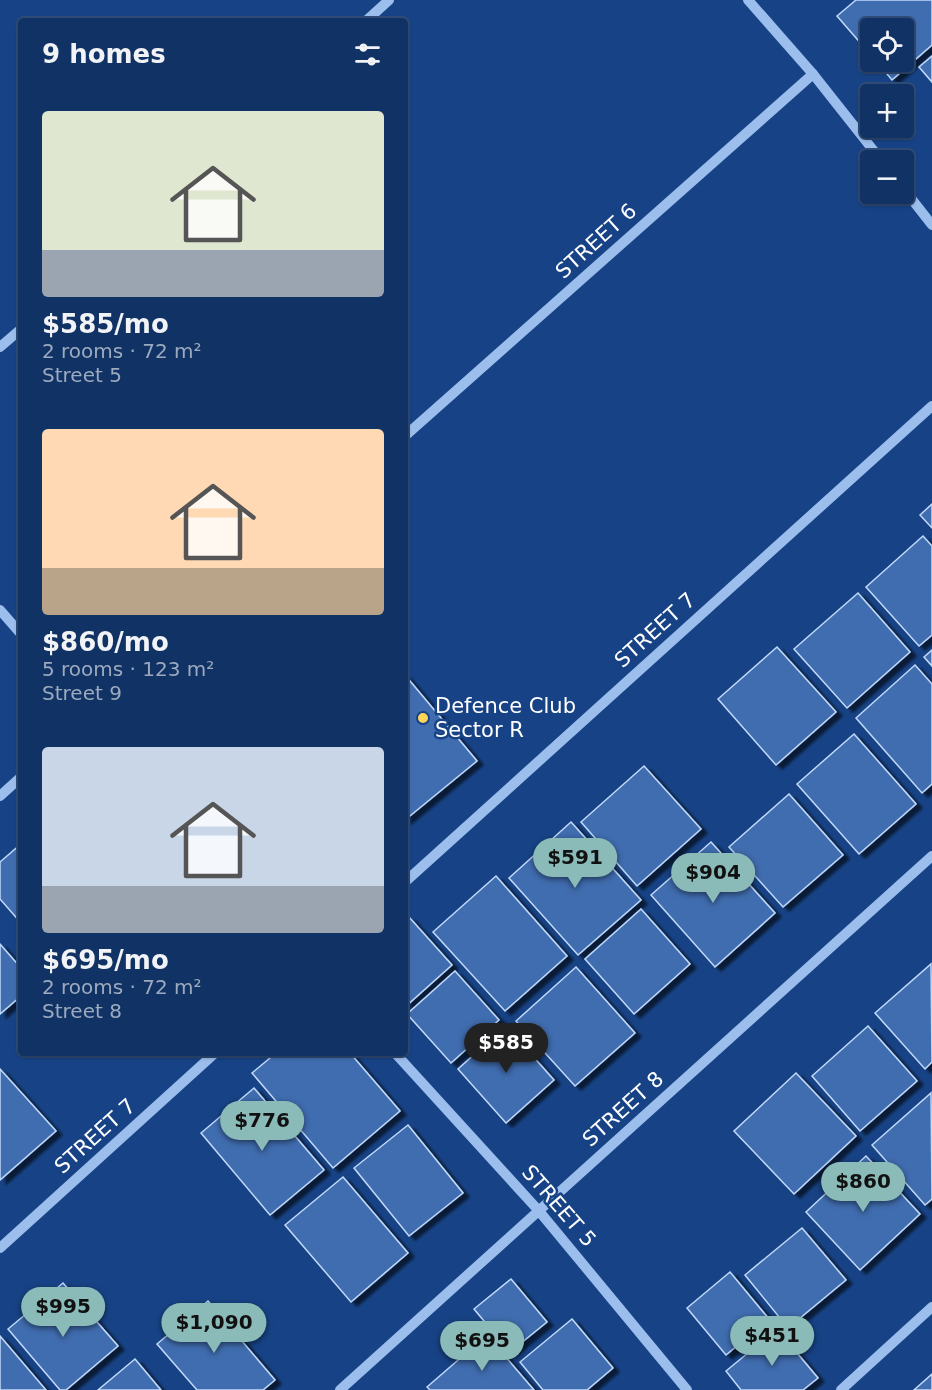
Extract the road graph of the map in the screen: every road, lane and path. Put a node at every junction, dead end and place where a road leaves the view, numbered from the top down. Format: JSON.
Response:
{"nodes":[{"id":1,"x":389,"y":0,"type":"edge"},
{"id":2,"x":748,"y":0,"type":"edge"},
{"id":3,"x":369,"y":18,"type":"edge"},
{"id":4,"x":813,"y":74,"type":"junction"},
{"id":5,"x":873,"y":150,"type":"edge"},
{"id":6,"x":914,"y":203,"type":"edge"},
{"id":7,"x":932,"y":225,"type":"edge"},
{"id":8,"x":18,"y":332,"type":"edge"},
{"id":9,"x":0,"y":347,"type":"edge"},
{"id":10,"x":932,"y":406,"type":"edge"},
{"id":11,"x":408,"y":433,"type":"edge"},
{"id":12,"x":0,"y":610,"type":"edge"},
{"id":13,"x":18,"y":631,"type":"edge"},
{"id":14,"x":18,"y":780,"type":"edge"},
{"id":15,"x":0,"y":796,"type":"edge"},
{"id":16,"x":932,"y":856,"type":"edge"},
{"id":17,"x":408,"y":879,"type":"edge"},
{"id":18,"x":212,"y":1056,"type":"edge"},
{"id":19,"x":398,"y":1056,"type":"edge"},
{"id":20,"x":539,"y":1211,"type":"junction"},
{"id":21,"x":0,"y":1248,"type":"edge"},
{"id":22,"x":932,"y":1307,"type":"edge"},
{"id":23,"x":339,"y":1390,"type":"edge"},
{"id":24,"x":687,"y":1390,"type":"edge"},
{"id":25,"x":841,"y":1390,"type":"edge"}],
"edges":[{"from":1,"to":3,"type":"street"},
{"from":2,"to":4,"type":"street"},
{"from":4,"to":5,"type":"street"},
{"from":4,"to":11,"type":"street","name":"STREET 6"},
{"from":6,"to":7,"type":"street"},
{"from":8,"to":9,"type":"street"},
{"from":10,"to":17,"type":"street","name":"STREET 7"},
{"from":12,"to":13,"type":"street"},
{"from":14,"to":15,"type":"street"},
{"from":16,"to":20,"type":"street","name":"STREET 8"},
{"from":18,"to":21,"type":"street","name":"STREET 7"},
{"from":19,"to":20,"type":"street","name":"STREET 5"},
{"from":20,"to":23,"type":"street","name":"STREET 8"},
{"from":20,"to":24,"type":"street","name":"STREET 5"},
{"from":22,"to":25,"type":"street"}]}
